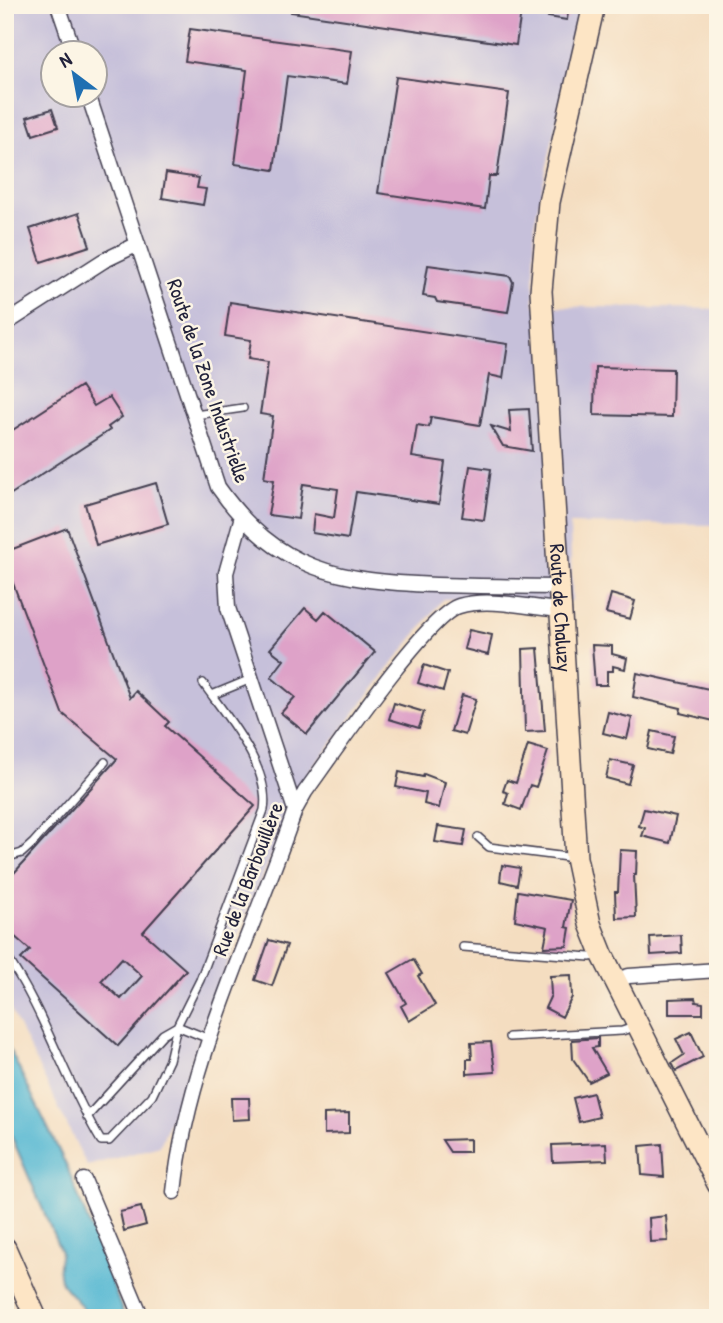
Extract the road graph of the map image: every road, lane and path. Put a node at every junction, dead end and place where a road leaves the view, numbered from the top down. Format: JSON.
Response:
{"nodes":[{"id":1,"x":58,"y":5,"type":"edge"},
{"id":2,"x":594,"y":5,"type":"edge"},
{"id":3,"x":69,"y":38,"type":"edge"},
{"id":4,"x":93,"y":108,"type":"edge"},
{"id":5,"x":138,"y":244,"type":"junction"},
{"id":6,"x":5,"y":324,"type":"edge"},
{"id":7,"x":243,"y":408,"type":"dead end"},
{"id":8,"x":194,"y":415,"type":"junction"},
{"id":9,"x":241,"y":520,"type":"junction"},
{"id":10,"x":560,"y":587,"type":"junction"},
{"id":11,"x":561,"y":610,"type":"junction"},
{"id":12,"x":250,"y":679,"type":"junction"},
{"id":13,"x":203,"y":683,"type":"dead end"},
{"id":14,"x":212,"y":695,"type":"junction"},
{"id":15,"x":106,"y":762,"type":"dead end"},
{"id":16,"x":295,"y":810,"type":"junction"},
{"id":17,"x":478,"y":837,"type":"dead end"},
{"id":18,"x":5,"y":858,"type":"edge"},
{"id":19,"x":576,"y":858,"type":"junction"},
{"id":20,"x":463,"y":947,"type":"dead end"},
{"id":21,"x":5,"y":954,"type":"edge"},
{"id":22,"x":602,"y":954,"type":"junction"},
{"id":23,"x":718,"y":970,"type":"edge"},
{"id":24,"x":615,"y":980,"type":"junction"},
{"id":25,"x":177,"y":1026,"type":"junction"},
{"id":26,"x":638,"y":1026,"type":"junction"},
{"id":27,"x":509,"y":1037,"type":"dead end"},
{"id":28,"x":210,"y":1039,"type":"junction"},
{"id":29,"x":87,"y":1117,"type":"junction"},
{"id":30,"x":84,"y":1180,"type":"dead end"},
{"id":31,"x":718,"y":1184,"type":"edge"},
{"id":32,"x":174,"y":1192,"type":"dead end"},
{"id":33,"x":5,"y":1248,"type":"edge"},
{"id":34,"x":36,"y":1318,"type":"edge"},
{"id":35,"x":142,"y":1318,"type":"edge"}],
"edges":[{"from":1,"to":3,"type":"street"},
{"from":2,"to":10,"type":"street","name":"Route de Chaluzy"},
{"from":4,"to":5,"type":"street","name":"Route de la Zone Industrielle"},
{"from":5,"to":6,"type":"street"},
{"from":5,"to":8,"type":"street","name":"Route de la Zone Industrielle"},
{"from":7,"to":8,"type":"lane"},
{"from":8,"to":9,"type":"street","name":"Route de la Zone Industrielle"},
{"from":9,"to":10,"type":"street","name":"Route de la Zone Industrielle"},
{"from":9,"to":12,"type":"street"},
{"from":10,"to":11,"type":"street","name":"Route de Chaluzy"},
{"from":11,"to":16,"type":"street","name":"Rue de la Barbouillère"},
{"from":11,"to":19,"type":"street","name":"Route de Chaluzy"},
{"from":12,"to":14,"type":"lane"},
{"from":12,"to":16,"type":"street"},
{"from":13,"to":14,"type":"lane"},
{"from":14,"to":25,"type":"lane"},
{"from":15,"to":18,"type":"lane"},
{"from":16,"to":28,"type":"street","name":"Rue de la Barbouillère"},
{"from":17,"to":19,"type":"lane"},
{"from":19,"to":22,"type":"street","name":"Route de Chaluzy"},
{"from":20,"to":22,"type":"lane"},
{"from":21,"to":29,"type":"lane"},
{"from":22,"to":24,"type":"street","name":"Route de Chaluzy"},
{"from":23,"to":24,"type":"street"},
{"from":24,"to":26,"type":"street","name":"Route de Chaluzy"},
{"from":25,"to":28,"type":"lane"},
{"from":25,"to":29,"type":"lane"},
{"from":25,"to":29,"type":"lane"},
{"from":26,"to":27,"type":"lane"},
{"from":26,"to":31,"type":"street","name":"Route de Chaluzy"},
{"from":28,"to":32,"type":"street","name":"Rue de la Barbouillère"},
{"from":30,"to":35,"type":"street"},
{"from":33,"to":34,"type":"street"}]}
